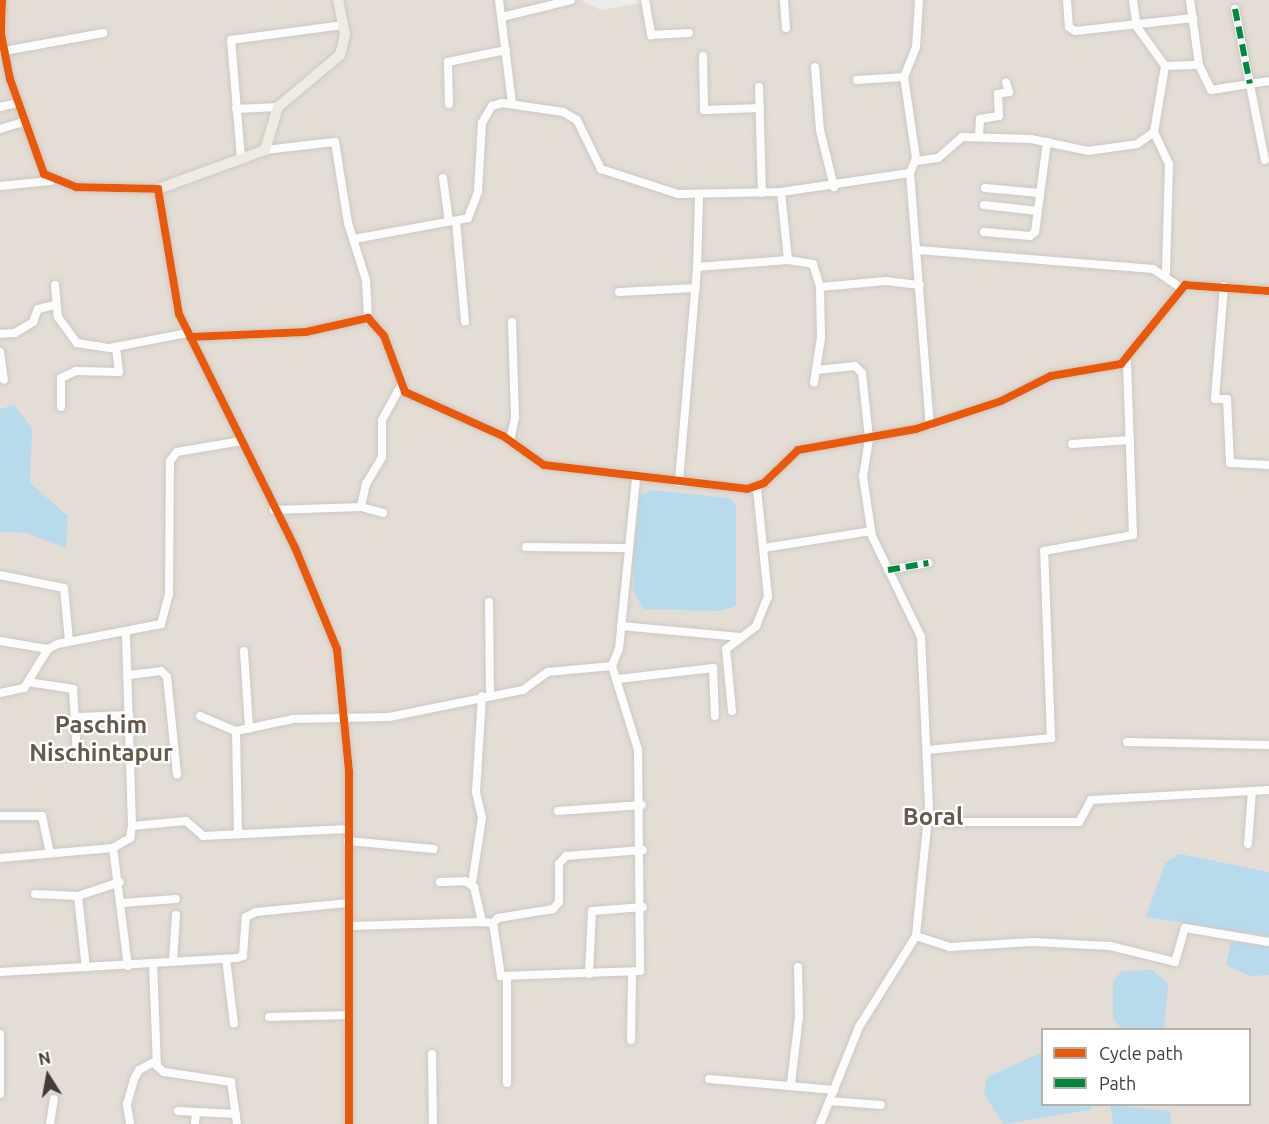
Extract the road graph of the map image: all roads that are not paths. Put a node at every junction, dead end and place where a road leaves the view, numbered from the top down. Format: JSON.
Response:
{"nodes":[{"id":1,"x":338,"y":0,"type":"edge"},
{"id":2,"x":499,"y":0,"type":"edge"},
{"id":3,"x":571,"y":0,"type":"edge"},
{"id":4,"x":645,"y":0,"type":"edge"},
{"id":5,"x":784,"y":0,"type":"edge"},
{"id":6,"x":920,"y":0,"type":"edge"},
{"id":7,"x":1068,"y":0,"type":"edge"},
{"id":8,"x":1133,"y":0,"type":"edge"},
{"id":9,"x":1190,"y":0,"type":"edge"},
{"id":10,"x":1,"y":6,"type":"edge"},
{"id":11,"x":1234,"y":9,"type":"dead end"},
{"id":12,"x":502,"y":17,"type":"junction"},
{"id":13,"x":1193,"y":18,"type":"junction"},
{"id":14,"x":344,"y":25,"type":"junction"},
{"id":15,"x":1137,"y":27,"type":"junction"},
{"id":16,"x":786,"y":28,"type":"dead end"},
{"id":17,"x":102,"y":33,"type":"dead end"},
{"id":18,"x":689,"y":33,"type":"dead end"},
{"id":19,"x":506,"y":50,"type":"junction"},
{"id":20,"x":4,"y":51,"type":"junction"},
{"id":21,"x":703,"y":56,"type":"dead end"},
{"id":22,"x":1199,"y":65,"type":"junction"},
{"id":23,"x":1165,"y":66,"type":"junction"},
{"id":24,"x":815,"y":67,"type":"dead end"},
{"id":25,"x":904,"y":77,"type":"junction"},
{"id":26,"x":857,"y":80,"type":"dead end"},
{"id":27,"x":1269,"y":81,"type":"edge"},
{"id":28,"x":1006,"y":82,"type":"dead end"},
{"id":29,"x":1250,"y":84,"type":"junction"},
{"id":30,"x":759,"y":87,"type":"dead end"},
{"id":31,"x":17,"y":103,"type":"junction"},
{"id":32,"x":512,"y":103,"type":"junction"},
{"id":33,"x":449,"y":104,"type":"dead end"},
{"id":34,"x":0,"y":107,"type":"edge"},
{"id":35,"x":278,"y":107,"type":"junction"},
{"id":36,"x":760,"y":108,"type":"junction"},
{"id":37,"x":236,"y":110,"type":"junction"},
{"id":38,"x":23,"y":122,"type":"junction"},
{"id":39,"x":0,"y":129,"type":"edge"},
{"id":40,"x":1154,"y":132,"type":"junction"},
{"id":41,"x":979,"y":137,"type":"junction"},
{"id":42,"x":1047,"y":142,"type":"junction"},
{"id":43,"x":265,"y":150,"type":"junction"},
{"id":44,"x":241,"y":158,"type":"junction"},
{"id":45,"x":1265,"y":160,"type":"dead end"},
{"id":46,"x":916,"y":161,"type":"junction"},
{"id":47,"x":910,"y":173,"type":"junction"},
{"id":48,"x":443,"y":178,"type":"dead end"},
{"id":49,"x":51,"y":181,"type":"junction"},
{"id":50,"x":0,"y":186,"type":"edge"},
{"id":51,"x":834,"y":187,"type":"junction"},
{"id":52,"x":985,"y":188,"type":"dead end"},
{"id":53,"x":158,"y":189,"type":"junction"},
{"id":54,"x":781,"y":192,"type":"junction"},
{"id":55,"x":762,"y":193,"type":"junction"},
{"id":56,"x":1040,"y":193,"type":"junction"},
{"id":57,"x":699,"y":197,"type":"junction"},
{"id":58,"x":984,"y":205,"type":"dead end"},
{"id":59,"x":1038,"y":211,"type":"junction"},
{"id":60,"x":453,"y":221,"type":"junction"},
{"id":61,"x":984,"y":232,"type":"dead end"},
{"id":62,"x":354,"y":239,"type":"junction"},
{"id":63,"x":918,"y":250,"type":"junction"},
{"id":64,"x":788,"y":260,"type":"junction"},
{"id":65,"x":697,"y":267,"type":"junction"},
{"id":66,"x":1166,"y":272,"type":"junction"},
{"id":67,"x":55,"y":285,"type":"dead end"},
{"id":68,"x":920,"y":285,"type":"junction"},
{"id":69,"x":1224,"y":286,"type":"junction"},
{"id":70,"x":820,"y":287,"type":"junction"},
{"id":71,"x":1180,"y":287,"type":"junction"},
{"id":72,"x":696,"y":288,"type":"junction"},
{"id":73,"x":1269,"y":291,"type":"edge"},
{"id":74,"x":619,"y":292,"type":"dead end"},
{"id":75,"x":56,"y":305,"type":"junction"},
{"id":76,"x":368,"y":318,"type":"junction"},
{"id":77,"x":465,"y":322,"type":"dead end"},
{"id":78,"x":512,"y":322,"type":"dead end"},
{"id":79,"x":0,"y":334,"type":"edge"},
{"id":80,"x":188,"y":335,"type":"junction"},
{"id":81,"x":116,"y":347,"type":"junction"},
{"id":82,"x":0,"y":352,"type":"edge"},
{"id":83,"x":1127,"y":362,"type":"junction"},
{"id":84,"x":817,"y":370,"type":"junction"},
{"id":85,"x":4,"y":380,"type":"dead end"},
{"id":86,"x":814,"y":382,"type":"dead end"},
{"id":87,"x":400,"y":387,"type":"junction"},
{"id":88,"x":61,"y":407,"type":"dead end"},
{"id":89,"x":930,"y":425,"type":"junction"},
{"id":90,"x":869,"y":439,"type":"junction"},
{"id":91,"x":1130,"y":440,"type":"junction"},
{"id":92,"x":241,"y":441,"type":"junction"},
{"id":93,"x":510,"y":441,"type":"junction"},
{"id":94,"x":1072,"y":444,"type":"dead end"},
{"id":95,"x":1269,"y":465,"type":"edge"},
{"id":96,"x":636,"y":478,"type":"junction"},
{"id":97,"x":679,"y":482,"type":"junction"},
{"id":98,"x":757,"y":488,"type":"junction"},
{"id":99,"x":361,"y":507,"type":"junction"},
{"id":100,"x":274,"y":510,"type":"junction"},
{"id":101,"x":383,"y":513,"type":"dead end"},
{"id":102,"x":871,"y":531,"type":"junction"},
{"id":103,"x":526,"y":547,"type":"dead end"},
{"id":104,"x":626,"y":548,"type":"junction"},
{"id":105,"x":764,"y":548,"type":"junction"},
{"id":106,"x":928,"y":563,"type":"dead end"},
{"id":107,"x":888,"y":570,"type":"junction"},
{"id":108,"x":0,"y":575,"type":"edge"},
{"id":109,"x":489,"y":602,"type":"dead end"},
{"id":110,"x":621,"y":626,"type":"junction"},
{"id":111,"x":126,"y":632,"type":"junction"},
{"id":112,"x":740,"y":637,"type":"junction"},
{"id":113,"x":0,"y":641,"type":"edge"},
{"id":114,"x":69,"y":641,"type":"junction"},
{"id":115,"x":48,"y":650,"type":"junction"},
{"id":116,"x":244,"y":651,"type":"dead end"},
{"id":117,"x":612,"y":666,"type":"junction"},
{"id":118,"x":129,"y":675,"type":"junction"},
{"id":119,"x":618,"y":679,"type":"junction"},
{"id":120,"x":28,"y":682,"type":"junction"},
{"id":121,"x":0,"y":693,"type":"edge"},
{"id":122,"x":486,"y":695,"type":"junction"},
{"id":123,"x":732,"y":711,"type":"dead end"},
{"id":124,"x":129,"y":715,"type":"junction"},
{"id":125,"x":200,"y":716,"type":"dead end"},
{"id":126,"x":715,"y":716,"type":"dead end"},
{"id":127,"x":77,"y":717,"type":"junction"},
{"id":128,"x":346,"y":717,"type":"junction"},
{"id":129,"x":249,"y":729,"type":"junction"},
{"id":130,"x":236,"y":731,"type":"junction"},
{"id":131,"x":1127,"y":742,"type":"dead end"},
{"id":132,"x":1269,"y":745,"type":"edge"},
{"id":133,"x":927,"y":750,"type":"junction"},
{"id":134,"x":77,"y":755,"type":"dead end"},
{"id":135,"x":177,"y":774,"type":"dead end"},
{"id":136,"x":1269,"y":790,"type":"edge"},
{"id":137,"x":1252,"y":791,"type":"junction"},
{"id":138,"x":642,"y":805,"type":"junction"},
{"id":139,"x":558,"y":811,"type":"dead end"},
{"id":140,"x":0,"y":816,"type":"edge"},
{"id":141,"x":928,"y":822,"type":"junction"},
{"id":142,"x":132,"y":826,"type":"junction"},
{"id":143,"x":348,"y":829,"type":"junction"},
{"id":144,"x":238,"y":834,"type":"junction"},
{"id":145,"x":348,"y":841,"type":"junction"},
{"id":146,"x":1248,"y":844,"type":"dead end"},
{"id":147,"x":113,"y":848,"type":"junction"},
{"id":148,"x":434,"y":849,"type":"dead end"},
{"id":149,"x":643,"y":850,"type":"junction"},
{"id":150,"x":50,"y":853,"type":"junction"},
{"id":151,"x":0,"y":858,"type":"edge"},
{"id":152,"x":120,"y":882,"type":"junction"},
{"id":153,"x":440,"y":882,"type":"dead end"},
{"id":154,"x":472,"y":883,"type":"junction"},
{"id":155,"x":35,"y":894,"type":"dead end"},
{"id":156,"x":78,"y":896,"type":"junction"},
{"id":157,"x":176,"y":899,"type":"dead end"},
{"id":158,"x":122,"y":903,"type":"junction"},
{"id":159,"x":347,"y":903,"type":"junction"},
{"id":160,"x":643,"y":907,"type":"junction"},
{"id":161,"x":176,"y":915,"type":"dead end"},
{"id":162,"x":482,"y":922,"type":"junction"},
{"id":163,"x":493,"y":923,"type":"junction"},
{"id":164,"x":350,"y":926,"type":"junction"},
{"id":165,"x":916,"y":936,"type":"junction"},
{"id":166,"x":1269,"y":942,"type":"edge"},
{"id":167,"x":226,"y":959,"type":"junction"},
{"id":168,"x":173,"y":961,"type":"junction"},
{"id":169,"x":153,"y":963,"type":"junction"},
{"id":170,"x":128,"y":966,"type":"junction"},
{"id":171,"x":798,"y":967,"type":"dead end"},
{"id":172,"x":86,"y":968,"type":"junction"},
{"id":173,"x":0,"y":972,"type":"edge"},
{"id":174,"x":589,"y":974,"type":"junction"},
{"id":175,"x":632,"y":974,"type":"junction"},
{"id":176,"x":507,"y":978,"type":"junction"},
{"id":177,"x":349,"y":1015,"type":"junction"},
{"id":178,"x":269,"y":1017,"type":"dead end"},
{"id":179,"x":234,"y":1024,"type":"dead end"},
{"id":180,"x":0,"y":1034,"type":"edge"},
{"id":181,"x":632,"y":1040,"type":"dead end"},
{"id":182,"x":432,"y":1054,"type":"dead end"},
{"id":183,"x":156,"y":1061,"type":"junction"},
{"id":184,"x":709,"y":1079,"type":"dead end"},
{"id":185,"x":507,"y":1083,"type":"dead end"},
{"id":186,"x":791,"y":1083,"type":"junction"},
{"id":187,"x":835,"y":1090,"type":"junction"},
{"id":188,"x":0,"y":1094,"type":"edge"},
{"id":189,"x":54,"y":1099,"type":"dead end"},
{"id":190,"x":829,"y":1101,"type":"junction"},
{"id":191,"x":880,"y":1106,"type":"dead end"},
{"id":192,"x":178,"y":1111,"type":"dead end"},
{"id":193,"x":196,"y":1112,"type":"junction"},
{"id":194,"x":236,"y":1114,"type":"junction"},
{"id":195,"x":50,"y":1124,"type":"edge"},
{"id":196,"x":130,"y":1124,"type":"edge"},
{"id":197,"x":195,"y":1124,"type":"edge"},
{"id":198,"x":237,"y":1124,"type":"edge"},
{"id":199,"x":349,"y":1124,"type":"edge"},
{"id":200,"x":433,"y":1124,"type":"edge"},
{"id":201,"x":820,"y":1124,"type":"edge"}],
"edges":[{"from":1,"to":14,"type":"main road"},
{"from":2,"to":12,"type":"street"},
{"from":3,"to":12,"type":"street"},
{"from":4,"to":18,"type":"street"},
{"from":5,"to":16,"type":"street"},
{"from":6,"to":25,"type":"street"},
{"from":7,"to":15,"type":"street"},
{"from":8,"to":15,"type":"street"},
{"from":9,"to":13,"type":"street"},
{"from":10,"to":20,"type":"street"},
{"from":11,"to":29,"type":"street"},
{"from":12,"to":19,"type":"street"},
{"from":13,"to":15,"type":"street"},
{"from":13,"to":22,"type":"street"},
{"from":14,"to":35,"type":"main road"},
{"from":14,"to":37,"type":"street"},
{"from":15,"to":23,"type":"street"},
{"from":17,"to":20,"type":"street"},
{"from":19,"to":32,"type":"street"},
{"from":19,"to":33,"type":"street"},
{"from":20,"to":31,"type":"street"},
{"from":21,"to":36,"type":"street"},
{"from":22,"to":23,"type":"street"},
{"from":22,"to":29,"type":"street"},
{"from":23,"to":40,"type":"street"},
{"from":24,"to":51,"type":"street"},
{"from":25,"to":26,"type":"street"},
{"from":25,"to":46,"type":"street"},
{"from":27,"to":29,"type":"street"},
{"from":28,"to":41,"type":"street"},
{"from":29,"to":45,"type":"street"},
{"from":30,"to":36,"type":"street"},
{"from":31,"to":34,"type":"street"},
{"from":31,"to":38,"type":"street"},
{"from":32,"to":57,"type":"street"},
{"from":32,"to":60,"type":"street"},
{"from":35,"to":37,"type":"street"},
{"from":35,"to":43,"type":"main road"},
{"from":36,"to":55,"type":"street"},
{"from":37,"to":44,"type":"street"},
{"from":38,"to":39,"type":"street"},
{"from":38,"to":49,"type":"street"},
{"from":40,"to":42,"type":"street"},
{"from":40,"to":66,"type":"street"},
{"from":41,"to":42,"type":"street"},
{"from":41,"to":46,"type":"street"},
{"from":42,"to":56,"type":"street"},
{"from":43,"to":44,"type":"main road"},
{"from":43,"to":62,"type":"street"},
{"from":44,"to":53,"type":"main road"},
{"from":46,"to":47,"type":"street"},
{"from":47,"to":51,"type":"street"},
{"from":47,"to":63,"type":"street"},
{"from":48,"to":60,"type":"street"},
{"from":49,"to":50,"type":"street"},
{"from":49,"to":53,"type":"street"},
{"from":51,"to":54,"type":"street"},
{"from":52,"to":56,"type":"street"},
{"from":53,"to":80,"type":"street"},
{"from":54,"to":55,"type":"street"},
{"from":54,"to":64,"type":"street"},
{"from":55,"to":57,"type":"street"},
{"from":56,"to":59,"type":"street"},
{"from":57,"to":65,"type":"street"},
{"from":58,"to":59,"type":"street"},
{"from":59,"to":61,"type":"street"},
{"from":60,"to":62,"type":"street"},
{"from":60,"to":77,"type":"street"},
{"from":62,"to":76,"type":"street"},
{"from":63,"to":66,"type":"street"},
{"from":63,"to":68,"type":"street"},
{"from":64,"to":65,"type":"street"},
{"from":64,"to":70,"type":"street"},
{"from":65,"to":72,"type":"street"},
{"from":66,"to":71,"type":"street"},
{"from":67,"to":75,"type":"street"},
{"from":68,"to":70,"type":"street"},
{"from":68,"to":89,"type":"street"},
{"from":69,"to":71,"type":"street"},
{"from":69,"to":73,"type":"street"},
{"from":69,"to":95,"type":"street"},
{"from":70,"to":84,"type":"street"},
{"from":71,"to":83,"type":"street"},
{"from":72,"to":74,"type":"street"},
{"from":72,"to":97,"type":"street"},
{"from":75,"to":79,"type":"street"},
{"from":75,"to":81,"type":"street"},
{"from":76,"to":80,"type":"street"},
{"from":76,"to":87,"type":"street"},
{"from":78,"to":93,"type":"street"},
{"from":80,"to":81,"type":"street"},
{"from":80,"to":92,"type":"street"},
{"from":81,"to":88,"type":"street"},
{"from":82,"to":85,"type":"street"},
{"from":83,"to":89,"type":"street"},
{"from":83,"to":91,"type":"street"},
{"from":84,"to":86,"type":"street"},
{"from":84,"to":90,"type":"street"},
{"from":87,"to":93,"type":"street"},
{"from":87,"to":99,"type":"street"},
{"from":89,"to":90,"type":"street"},
{"from":90,"to":98,"type":"street"},
{"from":90,"to":102,"type":"street"},
{"from":91,"to":94,"type":"street"},
{"from":91,"to":133,"type":"street"},
{"from":92,"to":100,"type":"street"},
{"from":92,"to":111,"type":"street"},
{"from":93,"to":96,"type":"street"},
{"from":96,"to":97,"type":"street"},
{"from":96,"to":104,"type":"street"},
{"from":97,"to":98,"type":"street"},
{"from":98,"to":105,"type":"street"},
{"from":99,"to":100,"type":"street"},
{"from":99,"to":101,"type":"street"},
{"from":100,"to":128,"type":"street"},
{"from":102,"to":105,"type":"street"},
{"from":102,"to":107,"type":"street"},
{"from":103,"to":104,"type":"street"},
{"from":104,"to":110,"type":"street"},
{"from":105,"to":112,"type":"street"},
{"from":106,"to":107,"type":"street"},
{"from":107,"to":133,"type":"street"},
{"from":108,"to":114,"type":"street"},
{"from":109,"to":122,"type":"street"},
{"from":110,"to":112,"type":"street"},
{"from":110,"to":117,"type":"street"},
{"from":111,"to":114,"type":"street"},
{"from":111,"to":118,"type":"street"},
{"from":112,"to":123,"type":"street"},
{"from":113,"to":115,"type":"street"},
{"from":114,"to":115,"type":"street"},
{"from":115,"to":120,"type":"street"},
{"from":116,"to":129,"type":"street"},
{"from":117,"to":119,"type":"street"},
{"from":117,"to":122,"type":"street"},
{"from":118,"to":124,"type":"street"},
{"from":118,"to":135,"type":"street"},
{"from":119,"to":126,"type":"street"},
{"from":119,"to":138,"type":"street"},
{"from":120,"to":121,"type":"street"},
{"from":120,"to":127,"type":"street"},
{"from":122,"to":128,"type":"street"},
{"from":122,"to":154,"type":"street"},
{"from":124,"to":127,"type":"street"},
{"from":124,"to":142,"type":"street"},
{"from":125,"to":130,"type":"street"},
{"from":127,"to":134,"type":"street"},
{"from":128,"to":129,"type":"street"},
{"from":128,"to":143,"type":"street"},
{"from":129,"to":130,"type":"street"},
{"from":130,"to":144,"type":"street"},
{"from":131,"to":132,"type":"street"},
{"from":133,"to":141,"type":"street"},
{"from":136,"to":137,"type":"street"},
{"from":137,"to":141,"type":"street"},
{"from":137,"to":146,"type":"street"},
{"from":138,"to":139,"type":"street"},
{"from":138,"to":149,"type":"street"},
{"from":140,"to":150,"type":"street"},
{"from":141,"to":165,"type":"street"},
{"from":142,"to":144,"type":"street"},
{"from":142,"to":147,"type":"street"},
{"from":143,"to":144,"type":"street"},
{"from":143,"to":145,"type":"street"},
{"from":145,"to":148,"type":"street"},
{"from":145,"to":159,"type":"street"},
{"from":147,"to":150,"type":"street"},
{"from":147,"to":152,"type":"street"},
{"from":149,"to":160,"type":"street"},
{"from":149,"to":163,"type":"street"},
{"from":150,"to":151,"type":"street"},
{"from":152,"to":156,"type":"street"},
{"from":152,"to":158,"type":"street"},
{"from":153,"to":154,"type":"street"},
{"from":154,"to":162,"type":"street"},
{"from":155,"to":156,"type":"street"},
{"from":156,"to":172,"type":"street"},
{"from":157,"to":158,"type":"street"},
{"from":158,"to":170,"type":"street"},
{"from":159,"to":164,"type":"street"},
{"from":159,"to":167,"type":"street"},
{"from":160,"to":174,"type":"street"},
{"from":160,"to":175,"type":"street"},
{"from":161,"to":168,"type":"street"},
{"from":162,"to":163,"type":"street"},
{"from":162,"to":164,"type":"street"},
{"from":163,"to":176,"type":"street"},
{"from":164,"to":177,"type":"street"},
{"from":165,"to":166,"type":"street"},
{"from":165,"to":187,"type":"street"},
{"from":167,"to":168,"type":"street"},
{"from":167,"to":179,"type":"street"},
{"from":168,"to":169,"type":"street"},
{"from":169,"to":170,"type":"street"},
{"from":169,"to":183,"type":"street"},
{"from":170,"to":172,"type":"street"},
{"from":171,"to":186,"type":"street"},
{"from":172,"to":173,"type":"street"},
{"from":174,"to":175,"type":"street"},
{"from":174,"to":176,"type":"street"},
{"from":175,"to":181,"type":"street"},
{"from":176,"to":185,"type":"street"},
{"from":177,"to":178,"type":"street"},
{"from":177,"to":199,"type":"street"},
{"from":180,"to":188,"type":"street"},
{"from":182,"to":200,"type":"street"},
{"from":183,"to":194,"type":"street"},
{"from":183,"to":196,"type":"street"},
{"from":184,"to":186,"type":"street"},
{"from":186,"to":187,"type":"street"},
{"from":187,"to":190,"type":"street"},
{"from":189,"to":195,"type":"street"},
{"from":190,"to":191,"type":"street"},
{"from":190,"to":201,"type":"street"},
{"from":192,"to":193,"type":"street"},
{"from":193,"to":194,"type":"street"},
{"from":193,"to":197,"type":"street"},
{"from":194,"to":198,"type":"street"}]}
